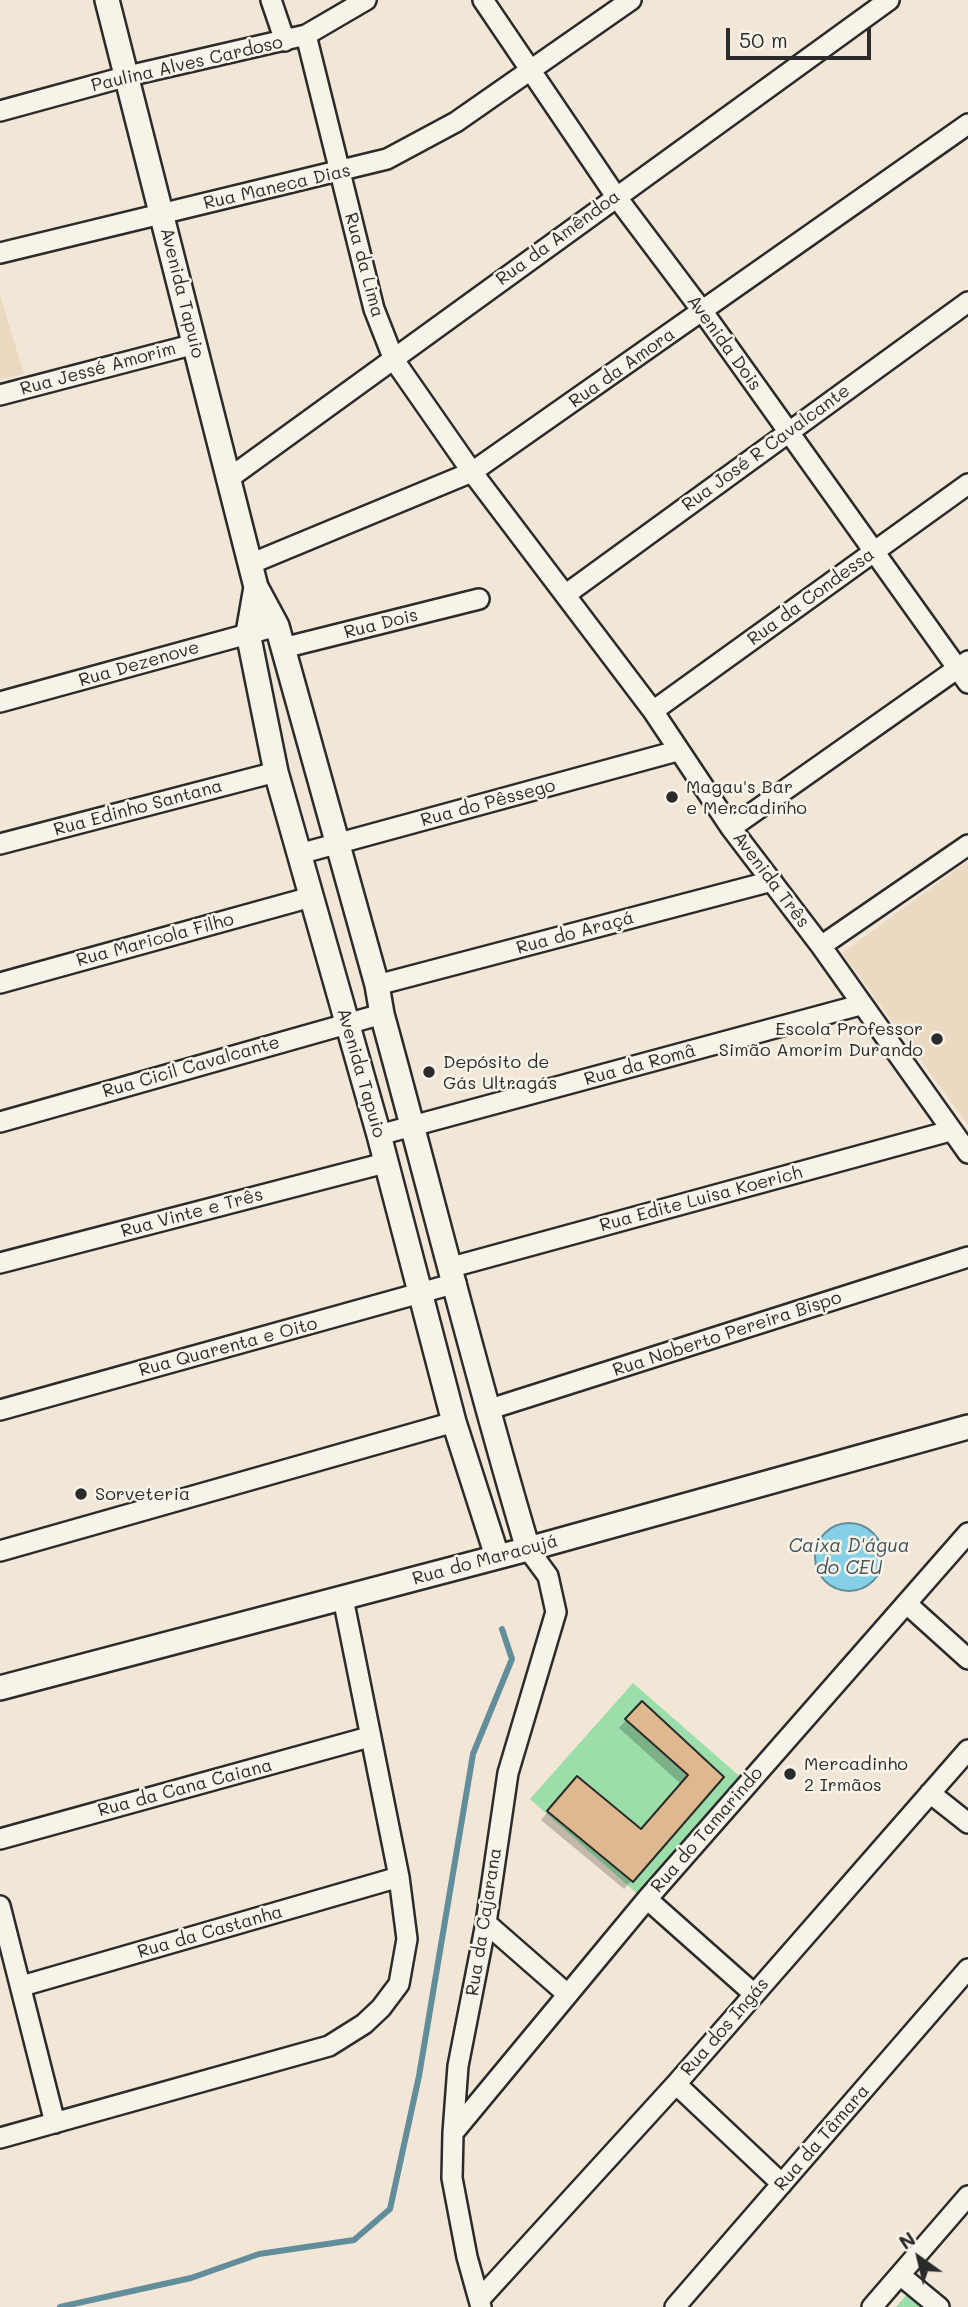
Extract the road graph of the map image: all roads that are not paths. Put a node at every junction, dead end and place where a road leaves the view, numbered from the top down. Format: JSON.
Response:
{"nodes":[{"id":1,"x":107,"y":0,"type":"edge"},
{"id":2,"x":271,"y":0,"type":"edge"},
{"id":3,"x":366,"y":0,"type":"edge"},
{"id":4,"x":483,"y":0,"type":"edge"},
{"id":5,"x":631,"y":0,"type":"edge"},
{"id":6,"x":889,"y":0,"type":"edge"},
{"id":7,"x":306,"y":35,"type":"junction"},
{"id":8,"x":285,"y":41,"type":"junction"},
{"id":9,"x":533,"y":71,"type":"junction"},
{"id":10,"x":128,"y":76,"type":"junction"},
{"id":11,"x":0,"y":111,"type":"edge"},
{"id":12,"x":968,"y":124,"type":"edge"},
{"id":13,"x":340,"y":173,"type":"junction"},
{"id":14,"x":615,"y":195,"type":"junction"},
{"id":15,"x":162,"y":214,"type":"junction"},
{"id":16,"x":0,"y":253,"type":"edge"},
{"id":17,"x":968,"y":302,"type":"edge"},
{"id":18,"x":703,"y":312,"type":"junction"},
{"id":19,"x":195,"y":344,"type":"junction"},
{"id":20,"x":394,"y":360,"type":"junction"},
{"id":21,"x":0,"y":395,"type":"edge"},
{"id":22,"x":788,"y":432,"type":"junction"},
{"id":23,"x":472,"y":472,"type":"junction"},
{"id":24,"x":228,"y":479,"type":"junction"},
{"id":25,"x":968,"y":484,"type":"edge"},
{"id":26,"x":872,"y":553,"type":"junction"},
{"id":27,"x":250,"y":564,"type":"junction"},
{"id":28,"x":256,"y":587,"type":"junction"},
{"id":29,"x":565,"y":595,"type":"junction"},
{"id":30,"x":479,"y":599,"type":"dead end"},
{"id":31,"x":277,"y":626,"type":"junction"},
{"id":32,"x":248,"y":633,"type":"junction"},
{"id":33,"x":283,"y":648,"type":"junction"},
{"id":34,"x":964,"y":671,"type":"edge"},
{"id":35,"x":0,"y":702,"type":"edge"},
{"id":36,"x":653,"y":711,"type":"junction"},
{"id":37,"x":677,"y":751,"type":"junction"},
{"id":38,"x":276,"y":772,"type":"junction"},
{"id":39,"x":732,"y":828,"type":"junction"},
{"id":40,"x":0,"y":844,"type":"edge"},
{"id":41,"x":337,"y":845,"type":"junction"},
{"id":42,"x":968,"y":845,"type":"edge"},
{"id":43,"x":299,"y":854,"type":"junction"},
{"id":44,"x":772,"y":881,"type":"junction"},
{"id":45,"x":311,"y":897,"type":"junction"},
{"id":46,"x":821,"y":946,"type":"junction"},
{"id":47,"x":0,"y":983,"type":"edge"},
{"id":48,"x":377,"y":985,"type":"junction"},
{"id":49,"x":860,"y":1005,"type":"junction"},
{"id":50,"x":382,"y":1014,"type":"junction"},
{"id":51,"x":347,"y":1023,"type":"junction"},
{"id":52,"x":0,"y":1122,"type":"edge"},
{"id":53,"x":413,"y":1126,"type":"junction"},
{"id":54,"x":950,"y":1131,"type":"junction"},
{"id":55,"x":379,"y":1135,"type":"junction"},
{"id":56,"x":968,"y":1153,"type":"edge"},
{"id":57,"x":385,"y":1163,"type":"junction"},
{"id":58,"x":968,"y":1257,"type":"edge"},
{"id":59,"x":0,"y":1263,"type":"edge"},
{"id":60,"x":454,"y":1275,"type":"junction"},
{"id":61,"x":419,"y":1296,"type":"junction"},
{"id":62,"x":0,"y":1410,"type":"edge"},
{"id":63,"x":487,"y":1410,"type":"junction"},
{"id":64,"x":454,"y":1422,"type":"junction"},
{"id":65,"x":968,"y":1427,"type":"edge"},
{"id":66,"x":968,"y":1533,"type":"edge"},
{"id":67,"x":528,"y":1549,"type":"junction"},
{"id":68,"x":0,"y":1551,"type":"edge"},
{"id":69,"x":497,"y":1556,"type":"junction"},
{"id":70,"x":343,"y":1598,"type":"junction"},
{"id":71,"x":907,"y":1604,"type":"junction"},
{"id":72,"x":968,"y":1659,"type":"edge"},
{"id":73,"x":0,"y":1688,"type":"edge"},
{"id":74,"x":369,"y":1737,"type":"junction"},
{"id":75,"x":968,"y":1750,"type":"edge"},
{"id":76,"x":930,"y":1793,"type":"junction"},
{"id":77,"x":968,"y":1823,"type":"edge"},
{"id":78,"x":0,"y":1839,"type":"edge"},
{"id":79,"x":398,"y":1877,"type":"junction"},
{"id":80,"x":647,"y":1899,"type":"junction"},
{"id":81,"x":0,"y":1906,"type":"edge"},
{"id":82,"x":486,"y":1923,"type":"junction"},
{"id":83,"x":965,"y":1979,"type":"edge"},
{"id":84,"x":22,"y":1986,"type":"junction"},
{"id":85,"x":566,"y":1993,"type":"junction"},
{"id":86,"x":754,"y":1994,"type":"junction"},
{"id":87,"x":676,"y":2084,"type":"junction"},
{"id":88,"x":55,"y":2123,"type":"junction"},
{"id":89,"x":453,"y":2133,"type":"junction"},
{"id":90,"x":0,"y":2138,"type":"edge"},
{"id":91,"x":782,"y":2184,"type":"junction"},
{"id":92,"x":968,"y":2196,"type":"edge"},
{"id":93,"x":900,"y":2275,"type":"junction"},
{"id":94,"x":480,"y":2304,"type":"edge"},
{"id":95,"x":675,"y":2307,"type":"edge"},
{"id":96,"x":872,"y":2307,"type":"edge"},
{"id":97,"x":939,"y":2307,"type":"edge"}],
"edges":[{"from":1,"to":10,"type":"street","name":"Avenida Tapuio"},
{"from":2,"to":8,"type":"street"},
{"from":3,"to":7,"type":"street","name":"Paulina Alves Cardoso"},
{"from":4,"to":9,"type":"street","name":"Avenida Dois"},
{"from":5,"to":9,"type":"street","name":"Rua Maneca Dias"},
{"from":6,"to":14,"type":"street","name":"Rua da Amêndoa"},
{"from":7,"to":8,"type":"street","name":"Paulina Alves Cardoso"},
{"from":7,"to":13,"type":"street","name":"Rua da Lima"},
{"from":8,"to":10,"type":"street","name":"Paulina Alves Cardoso"},
{"from":9,"to":13,"type":"street","name":"Rua Maneca Dias"},
{"from":9,"to":14,"type":"street","name":"Avenida Dois"},
{"from":10,"to":11,"type":"street","name":"Paulina Alves Cardoso"},
{"from":10,"to":15,"type":"street","name":"Avenida Tapuio"},
{"from":12,"to":18,"type":"street","name":"Rua da Amora"},
{"from":13,"to":15,"type":"street","name":"Rua Maneca Dias"},
{"from":13,"to":20,"type":"street","name":"Rua da Lima"},
{"from":14,"to":18,"type":"street","name":"Avenida Dois"},
{"from":14,"to":20,"type":"street","name":"Rua da Amêndoa"},
{"from":15,"to":16,"type":"street","name":"Rua Maneca Dias"},
{"from":15,"to":19,"type":"street","name":"Avenida Tapuio"},
{"from":17,"to":22,"type":"street","name":"Rua José R Cavalcante"},
{"from":18,"to":22,"type":"street","name":"Avenida Dois"},
{"from":18,"to":23,"type":"street","name":"Rua da Amora"},
{"from":19,"to":21,"type":"street","name":"Rua Jessé Amorim"},
{"from":19,"to":24,"type":"street","name":"Avenida Tapuio"},
{"from":20,"to":23,"type":"street","name":"Rua da Lima"},
{"from":20,"to":24,"type":"street","name":"Rua da Amêndoa"},
{"from":22,"to":26,"type":"street","name":"Avenida Dois"},
{"from":22,"to":29,"type":"street","name":"Rua José R Cavalcante"},
{"from":23,"to":27,"type":"street","name":"Rua da Amora"},
{"from":23,"to":29,"type":"street","name":"Avenida Três"},
{"from":24,"to":27,"type":"street","name":"Avenida Tapuio"},
{"from":25,"to":26,"type":"street","name":"Rua da Condessa"},
{"from":26,"to":34,"type":"street","name":"Avenida Dois"},
{"from":26,"to":36,"type":"street","name":"Rua da Condessa"},
{"from":27,"to":28,"type":"street","name":"Avenida Tapuio"},
{"from":28,"to":31,"type":"street","name":"Avenida Tapuio"},
{"from":28,"to":32,"type":"street","name":"Avenida Tapuio"},
{"from":29,"to":36,"type":"street","name":"Avenida Três"},
{"from":30,"to":33,"type":"street","name":"Rua Dois"},
{"from":31,"to":32,"type":"street","name":"Rua Dezenove"},
{"from":31,"to":33,"type":"street","name":"Avenida Tapuio"},
{"from":32,"to":35,"type":"street","name":"Rua Dezenove"},
{"from":32,"to":38,"type":"street","name":"Avenida Tapuio"},
{"from":33,"to":41,"type":"street","name":"Avenida Tapuio"},
{"from":34,"to":39,"type":"street"},
{"from":36,"to":37,"type":"street","name":"Avenida Três"},
{"from":37,"to":39,"type":"street","name":"Avenida Três"},
{"from":37,"to":41,"type":"street","name":"Rua do Pêssego"},
{"from":38,"to":40,"type":"street","name":"Rua Edinho Santana"},
{"from":38,"to":43,"type":"street","name":"Avenida Tapuio"},
{"from":39,"to":44,"type":"street","name":"Avenida Três"},
{"from":41,"to":43,"type":"street","name":"Rua do Pêssego"},
{"from":41,"to":48,"type":"street","name":"Avenida Tapuio"},
{"from":42,"to":46,"type":"street"},
{"from":43,"to":45,"type":"street","name":"Avenida Tapuio"},
{"from":44,"to":46,"type":"street","name":"Avenida Três"},
{"from":44,"to":48,"type":"street","name":"Rua do Araçá"},
{"from":45,"to":47,"type":"street","name":"Rua Maricola Filho"},
{"from":45,"to":51,"type":"street","name":"Avenida Tapuio"},
{"from":46,"to":49,"type":"street","name":"Avenida Três"},
{"from":48,"to":50,"type":"street","name":"Avenida Tapuio"},
{"from":49,"to":53,"type":"street","name":"Rua da Româ"},
{"from":49,"to":54,"type":"street","name":"Avenida Três"},
{"from":50,"to":51,"type":"street","name":"Rua Cicil Cavalcante"},
{"from":50,"to":53,"type":"street","name":"Avenida Tapuio"},
{"from":51,"to":52,"type":"street","name":"Rua Cicil Cavalcante"},
{"from":51,"to":55,"type":"street","name":"Avenida Tapuio"},
{"from":53,"to":55,"type":"street","name":"Rua da Româ"},
{"from":53,"to":60,"type":"street","name":"Avenida Tapuio"},
{"from":54,"to":56,"type":"street","name":"Avenida Três"},
{"from":54,"to":60,"type":"street","name":"Rua Edite Luisa Koerich"},
{"from":55,"to":57,"type":"street","name":"Avenida Tapuio"},
{"from":57,"to":59,"type":"street","name":"Rua Vinte e Três"},
{"from":57,"to":61,"type":"street","name":"Avenida Tapuio"},
{"from":58,"to":63,"type":"street","name":"Rua Noberto Pereira Bispo"},
{"from":60,"to":61,"type":"street","name":"Rua Quarenta e Oito"},
{"from":60,"to":63,"type":"street","name":"Avenida Tapuio"},
{"from":61,"to":62,"type":"street","name":"Rua Quarenta e Oito"},
{"from":61,"to":64,"type":"street","name":"Avenida Tapuio"},
{"from":63,"to":67,"type":"street","name":"Avenida Tapuio"},
{"from":64,"to":68,"type":"street"},
{"from":64,"to":69,"type":"street","name":"Avenida Tapuio"},
{"from":65,"to":67,"type":"street","name":"Rua do Maracujá"},
{"from":66,"to":71,"type":"street","name":"Rua do Tamarindo"},
{"from":67,"to":69,"type":"street","name":"Rua do Maracujá"},
{"from":67,"to":82,"type":"street","name":"Rua da Cajarana"},
{"from":69,"to":70,"type":"street","name":"Rua do Maracujá"},
{"from":70,"to":73,"type":"street","name":"Rua do Maracujá"},
{"from":70,"to":74,"type":"street"},
{"from":71,"to":72,"type":"street"},
{"from":71,"to":80,"type":"street","name":"Rua do Tamarindo"},
{"from":74,"to":78,"type":"street","name":"Rua da Cana Caiana"},
{"from":74,"to":79,"type":"street"},
{"from":75,"to":76,"type":"street","name":"Rua dos Ingás"},
{"from":76,"to":77,"type":"street"},
{"from":76,"to":86,"type":"street","name":"Rua dos Ingás"},
{"from":79,"to":84,"type":"street","name":"Rua da Castanha"},
{"from":79,"to":88,"type":"street"},
{"from":80,"to":85,"type":"street","name":"Rua do Tamarindo"},
{"from":80,"to":86,"type":"street"},
{"from":81,"to":84,"type":"street"},
{"from":82,"to":85,"type":"street"},
{"from":82,"to":89,"type":"street","name":"Rua da Cajarana"},
{"from":83,"to":91,"type":"street","name":"Rua da Tâmara"},
{"from":84,"to":88,"type":"street"},
{"from":85,"to":89,"type":"street","name":"Rua do Tamarindo"},
{"from":86,"to":87,"type":"street","name":"Rua dos Ingás"},
{"from":87,"to":91,"type":"street"},
{"from":87,"to":94,"type":"street","name":"Rua dos Ingás"},
{"from":88,"to":90,"type":"street"},
{"from":89,"to":94,"type":"street","name":"Rua da Cajarana"},
{"from":91,"to":95,"type":"street","name":"Rua da Tâmara"},
{"from":92,"to":93,"type":"street"},
{"from":93,"to":96,"type":"street"},
{"from":93,"to":97,"type":"street"}]}
